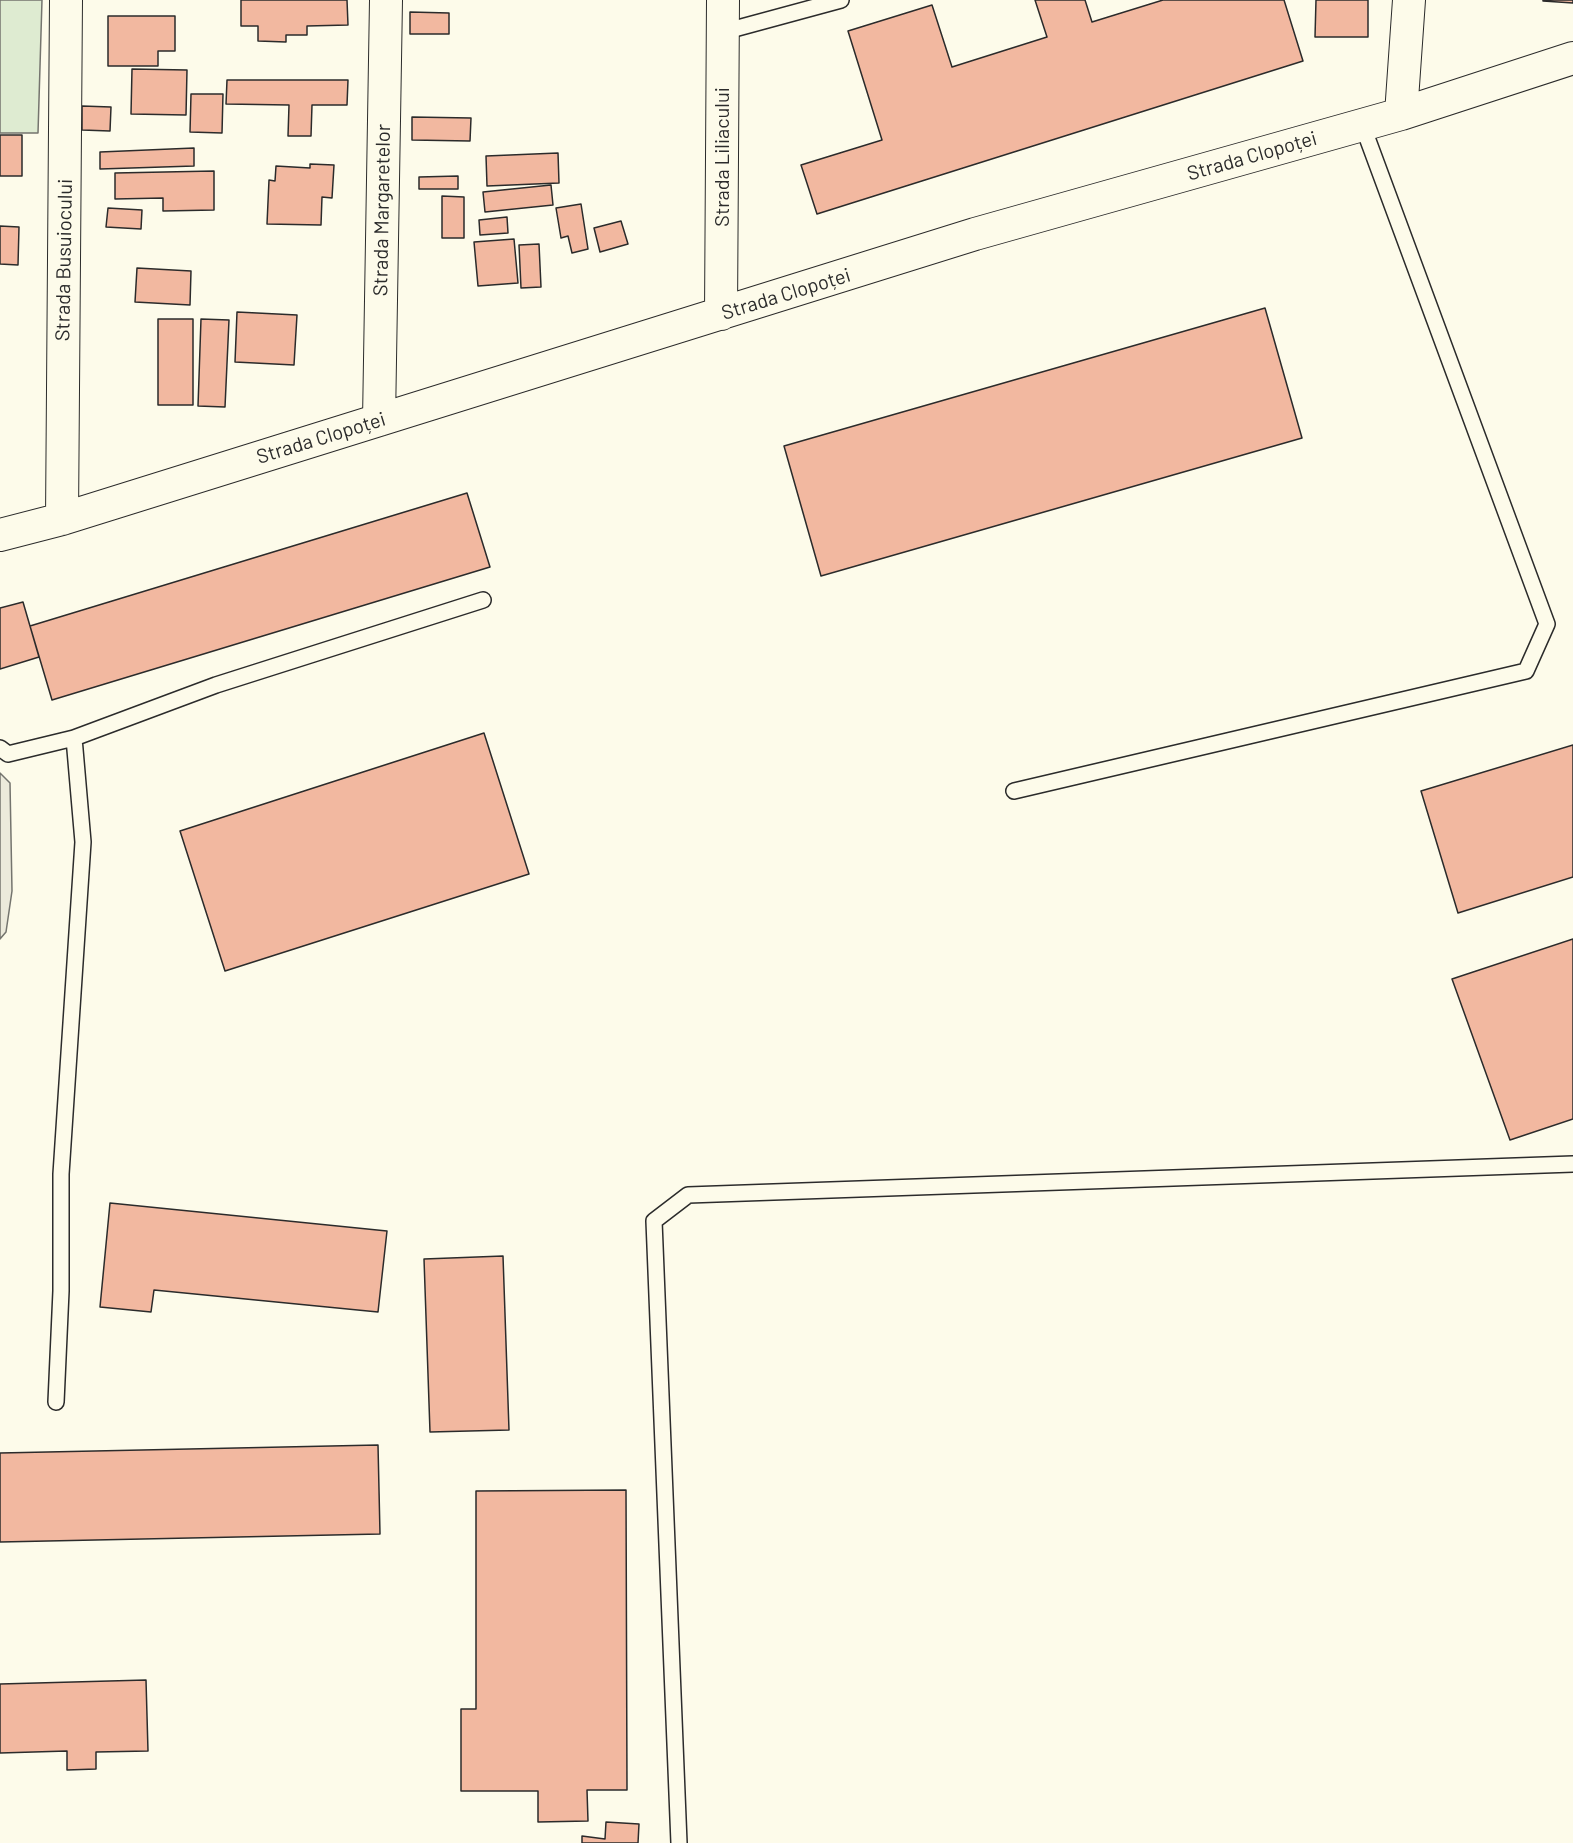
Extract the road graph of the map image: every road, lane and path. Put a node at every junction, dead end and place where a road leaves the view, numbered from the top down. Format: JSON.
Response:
{"nodes":[{"id":1,"x":66,"y":0,"type":"edge"},
{"id":2,"x":386,"y":0,"type":"edge"},
{"id":3,"x":723,"y":0,"type":"edge"},
{"id":4,"x":841,"y":0,"type":"edge"},
{"id":5,"x":1409,"y":0,"type":"edge"},
{"id":6,"x":723,"y":32,"type":"junction"},
{"id":7,"x":1573,"y":58,"type":"edge"},
{"id":8,"x":1401,"y":114,"type":"junction"},
{"id":9,"x":1362,"y":124,"type":"junction"},
{"id":10,"x":721,"y":314,"type":"junction"},
{"id":11,"x":379,"y":420,"type":"junction"},
{"id":12,"x":62,"y":519,"type":"junction"},
{"id":13,"x":0,"y":535,"type":"edge"},
{"id":14,"x":483,"y":600,"type":"dead end"},
{"id":15,"x":74,"y":738,"type":"junction"},
{"id":16,"x":0,"y":748,"type":"edge"},
{"id":17,"x":1014,"y":791,"type":"dead end"},
{"id":18,"x":1573,"y":1164,"type":"edge"},
{"id":19,"x":56,"y":1402,"type":"dead end"},
{"id":20,"x":679,"y":1843,"type":"edge"}],
"edges":[{"from":1,"to":12,"type":"street","name":"Strada Busuiocului"},
{"from":2,"to":11,"type":"street","name":"Strada Margaretelor"},
{"from":3,"to":6,"type":"street","name":"Strada Liliacului"},
{"from":4,"to":6,"type":"lane"},
{"from":5,"to":8,"type":"street"},
{"from":6,"to":10,"type":"street","name":"Strada Liliacului"},
{"from":7,"to":8,"type":"street","name":"Strada Clopoței"},
{"from":8,"to":9,"type":"street","name":"Strada Clopoței"},
{"from":9,"to":10,"type":"street","name":"Strada Clopoței"},
{"from":9,"to":17,"type":"lane"},
{"from":10,"to":11,"type":"street","name":"Strada Clopoței"},
{"from":11,"to":12,"type":"street","name":"Strada Clopoței"},
{"from":12,"to":13,"type":"street","name":"Strada Clopoței"},
{"from":14,"to":15,"type":"lane"},
{"from":15,"to":16,"type":"lane"},
{"from":15,"to":19,"type":"lane"},
{"from":18,"to":20,"type":"lane"}]}
